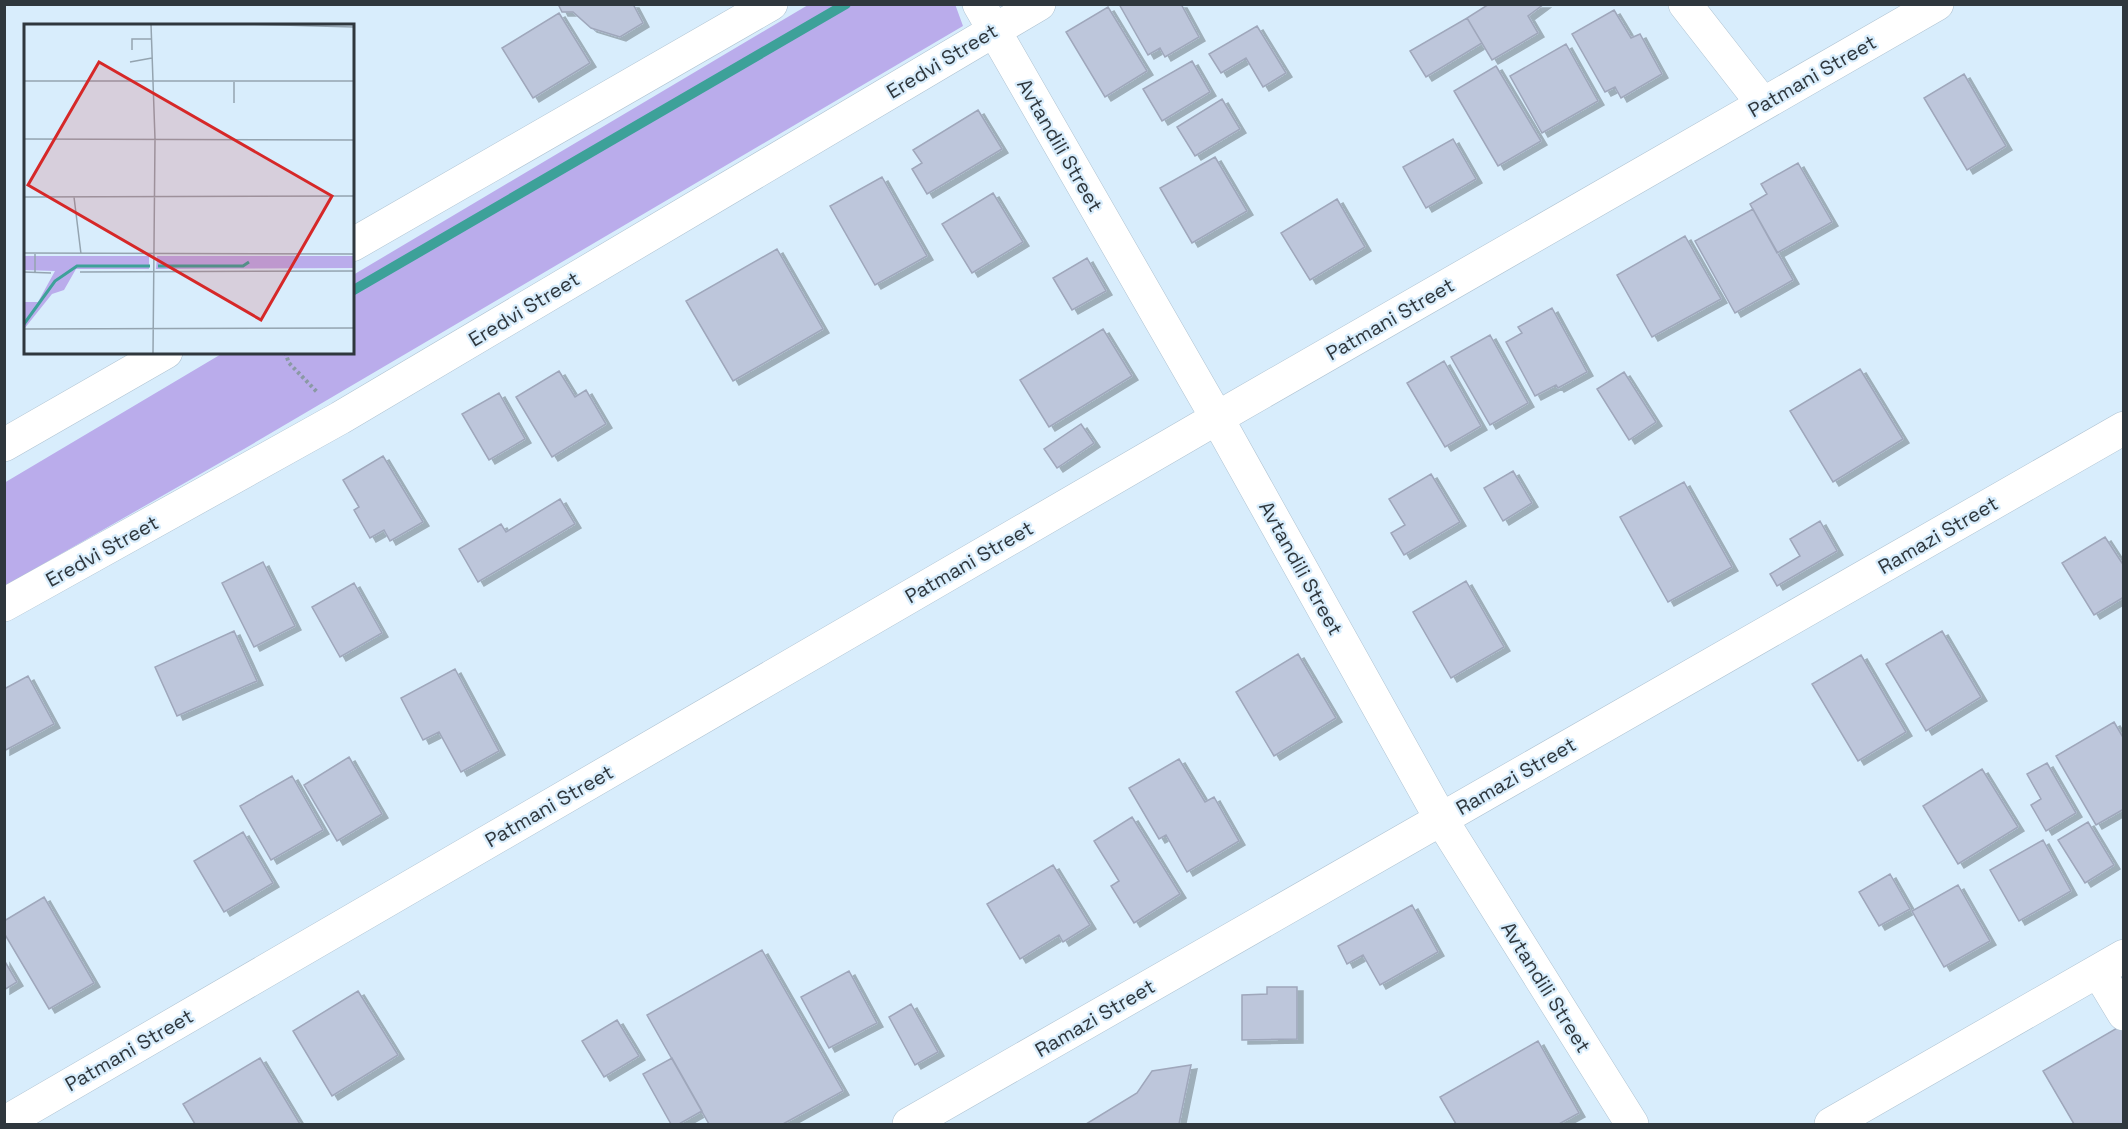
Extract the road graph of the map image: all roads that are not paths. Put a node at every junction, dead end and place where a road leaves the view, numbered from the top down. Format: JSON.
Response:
{"nodes":[{"id":1,"x":771,"y":4,"type":"edge"},
{"id":2,"x":1039,"y":4,"type":"edge"},
{"id":3,"x":1685,"y":4,"type":"edge"},
{"id":4,"x":1936,"y":4,"type":"edge"},
{"id":5,"x":986,"y":17,"type":"edge"},
{"id":6,"x":1763,"y":104,"type":"junction"},
{"id":7,"x":354,"y":244,"type":"edge"},
{"id":8,"x":163,"y":354,"type":"edge"},
{"id":9,"x":1217,"y":418,"type":"junction"},
{"id":10,"x":2124,"y":428,"type":"edge"},
{"id":11,"x":4,"y":446,"type":"edge"},
{"id":12,"x":4,"y":605,"type":"edge"},
{"id":13,"x":1441,"y":819,"type":"junction"},
{"id":14,"x":2111,"y":963,"type":"edge"},
{"id":15,"x":2124,"y":1014,"type":"edge"},
{"id":16,"x":4,"y":1122,"type":"edge"},
{"id":17,"x":909,"y":1125,"type":"edge"},
{"id":18,"x":1632,"y":1125,"type":"edge"},
{"id":19,"x":1831,"y":1125,"type":"edge"}],
"edges":[{"from":1,"to":7,"type":"street"},
{"from":2,"to":5,"type":"street","name":"Eredvi Street"},
{"from":3,"to":6,"type":"street"},
{"from":4,"to":6,"type":"street","name":"Patmani Street"},
{"from":5,"to":9,"type":"street","name":"Avtandili Street"},
{"from":5,"to":12,"type":"street","name":"Eredvi Street"},
{"from":6,"to":9,"type":"street","name":"Patmani Street"},
{"from":8,"to":11,"type":"street"},
{"from":9,"to":13,"type":"street","name":"Avtandili Street"},
{"from":9,"to":16,"type":"street","name":"Patmani Street"},
{"from":10,"to":13,"type":"street","name":"Ramazi Street"},
{"from":13,"to":17,"type":"street","name":"Ramazi Street"},
{"from":13,"to":18,"type":"street","name":"Avtandili Street"},
{"from":14,"to":15,"type":"street"},
{"from":14,"to":19,"type":"street"}]}
